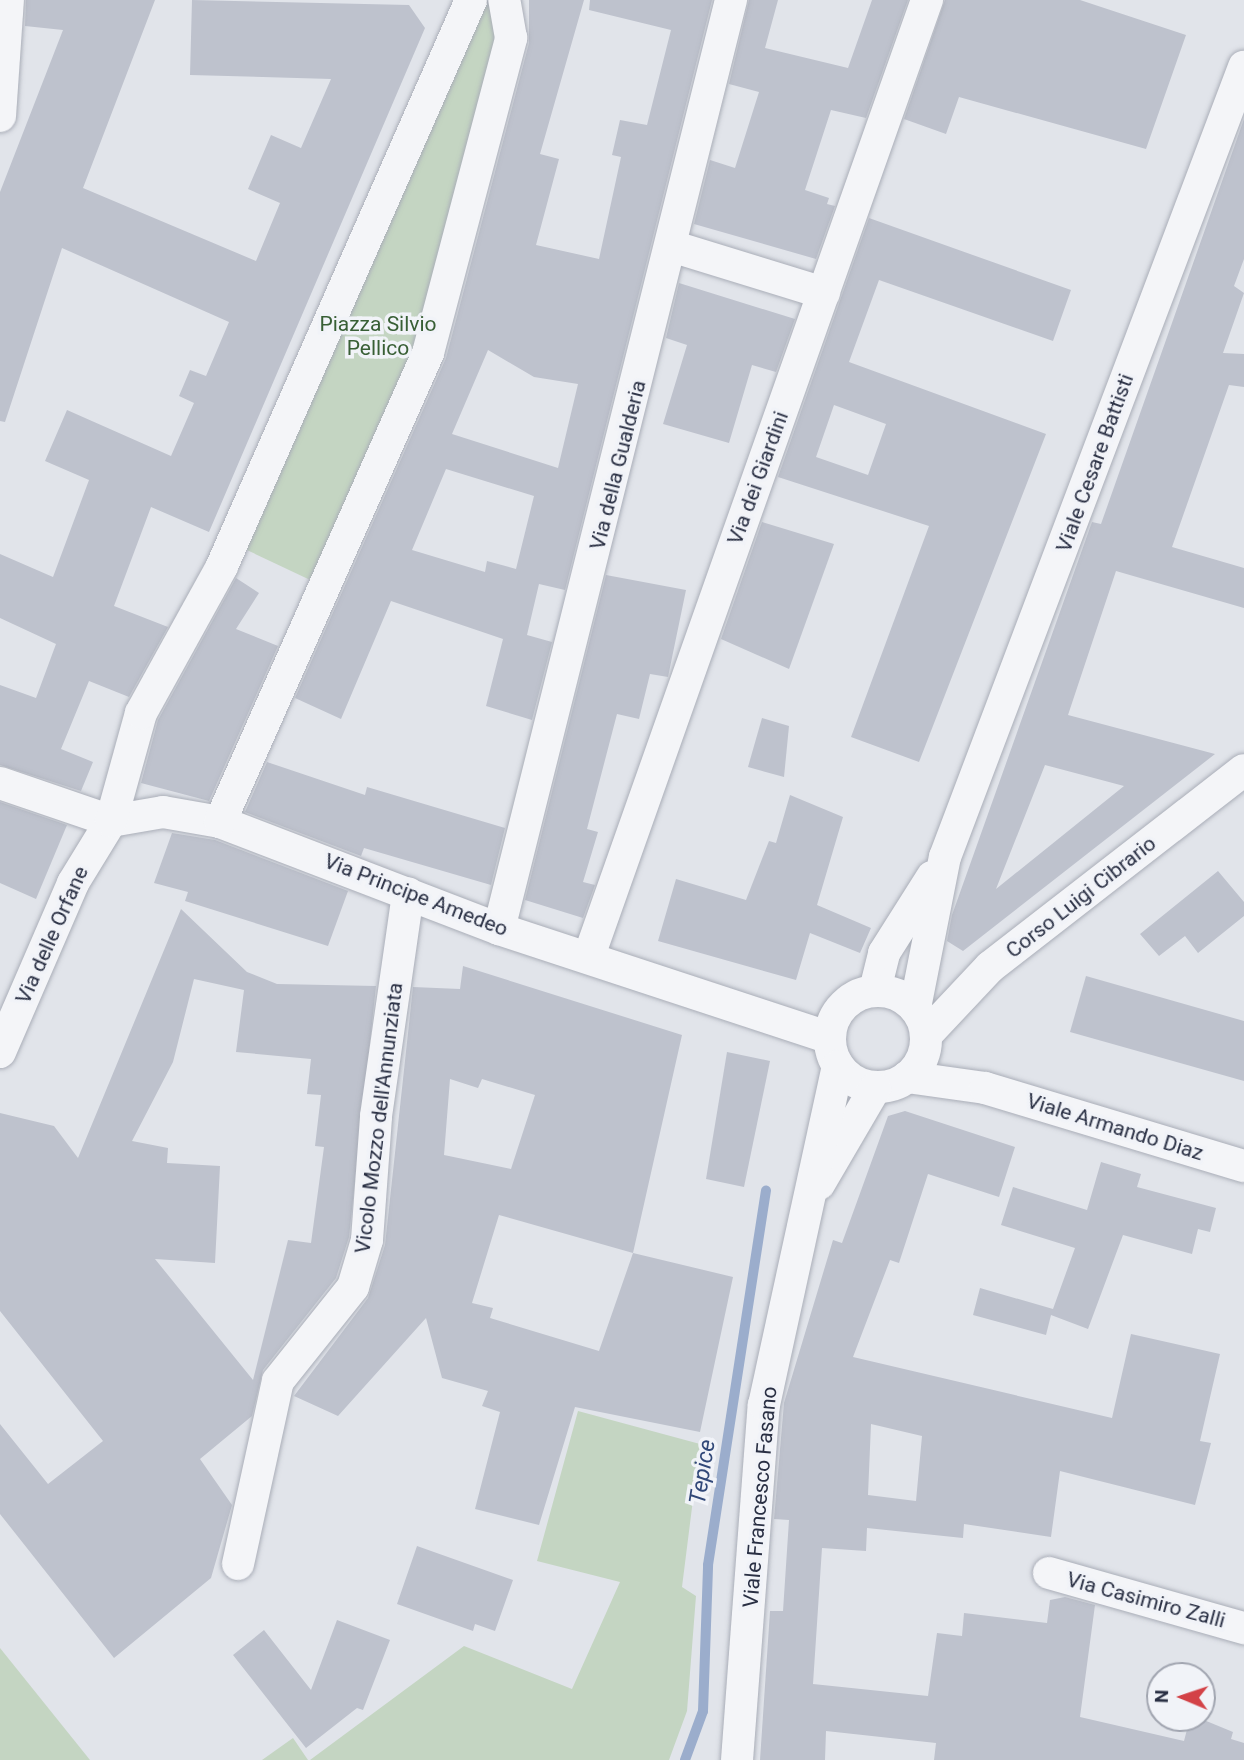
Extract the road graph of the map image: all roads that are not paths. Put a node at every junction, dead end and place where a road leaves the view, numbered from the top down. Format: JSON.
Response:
{"nodes":[{"id":1,"x":8,"y":0,"type":"edge"},
{"id":2,"x":504,"y":0,"type":"edge"},
{"id":3,"x":732,"y":0,"type":"edge"},
{"id":4,"x":927,"y":0,"type":"edge"},
{"id":5,"x":465,"y":1,"type":"edge"},
{"id":6,"x":1244,"y":67,"type":"edge"},
{"id":7,"x":0,"y":116,"type":"edge"},
{"id":8,"x":671,"y":246,"type":"junction"},
{"id":9,"x":824,"y":293,"type":"junction"},
{"id":10,"x":1244,"y":770,"type":"edge"},
{"id":11,"x":0,"y":783,"type":"edge"},
{"id":12,"x":111,"y":821,"type":"junction"},
{"id":13,"x":220,"y":822,"type":"junction"},
{"id":14,"x":944,"y":857,"type":"junction"},
{"id":15,"x":408,"y":893,"type":"junction"},
{"id":16,"x":499,"y":929,"type":"junction"},
{"id":17,"x":589,"y":956,"type":"junction"},
{"id":18,"x":875,"y":990,"type":"junction"},
{"id":19,"x":923,"y":1028,"type":"junction"},
{"id":20,"x":0,"y":1052,"type":"edge"},
{"id":21,"x":834,"y":1052,"type":"junction"},
{"id":22,"x":907,"y":1077,"type":"junction"},
{"id":23,"x":875,"y":1088,"type":"junction"},
{"id":24,"x":985,"y":1088,"type":"junction"},
{"id":25,"x":1244,"y":1166,"type":"edge"},
{"id":26,"x":811,"y":1197,"type":"junction"},
{"id":27,"x":238,"y":1564,"type":"dead end"},
{"id":28,"x":1049,"y":1573,"type":"dead end"},
{"id":29,"x":1244,"y":1628,"type":"edge"},
{"id":30,"x":737,"y":1760,"type":"edge"}],
"edges":[{"from":1,"to":7,"type":"street"},
{"from":2,"to":13,"type":"street"},
{"from":3,"to":8,"type":"street","name":"Via della Gualderia"},
{"from":4,"to":9,"type":"street","name":"Via dei Giardini"},
{"from":5,"to":12,"type":"street"},
{"from":6,"to":14,"type":"street","name":"Viale Cesare Battisti"},
{"from":8,"to":9,"type":"street"},
{"from":8,"to":16,"type":"street","name":"Via della Gualderia"},
{"from":9,"to":17,"type":"street","name":"Via dei Giardini"},
{"from":10,"to":19,"type":"street","name":"Corso Luigi Cibrario"},
{"from":11,"to":12,"type":"street","name":"Via Principe Amedeo"},
{"from":12,"to":13,"type":"street","name":"Via Principe Amedeo"},
{"from":12,"to":20,"type":"street","name":"Via delle Orfane"},
{"from":13,"to":15,"type":"street","name":"Via Principe Amedeo"},
{"from":14,"to":18,"type":"street","name":"Viale Cesare Battisti"},
{"from":14,"to":19,"type":"street","name":"Viale Cesare Battisti"},
{"from":15,"to":16,"type":"street","name":"Via Principe Amedeo"},
{"from":15,"to":27,"type":"street","name":"Vicolo Mozzo dell'Annunziata"},
{"from":16,"to":17,"type":"street","name":"Via Principe Amedeo"},
{"from":17,"to":21,"type":"street","name":"Via Principe Amedeo"},
{"from":18,"to":19,"type":"street"},
{"from":18,"to":21,"type":"street"},
{"from":19,"to":22,"type":"street"},
{"from":19,"to":24,"type":"street","name":"Viale Armando Diaz"},
{"from":21,"to":23,"type":"street"},
{"from":21,"to":26,"type":"street","name":"Viale Francesco Fasano"},
{"from":22,"to":23,"type":"street"},
{"from":22,"to":24,"type":"street","name":"Viale Armando Diaz"},
{"from":23,"to":26,"type":"street","name":"Viale Francesco Fasano"},
{"from":24,"to":25,"type":"street","name":"Viale Armando Diaz"},
{"from":26,"to":30,"type":"street","name":"Viale Francesco Fasano"},
{"from":28,"to":29,"type":"street","name":"Via Casimiro Zalli"}]}
